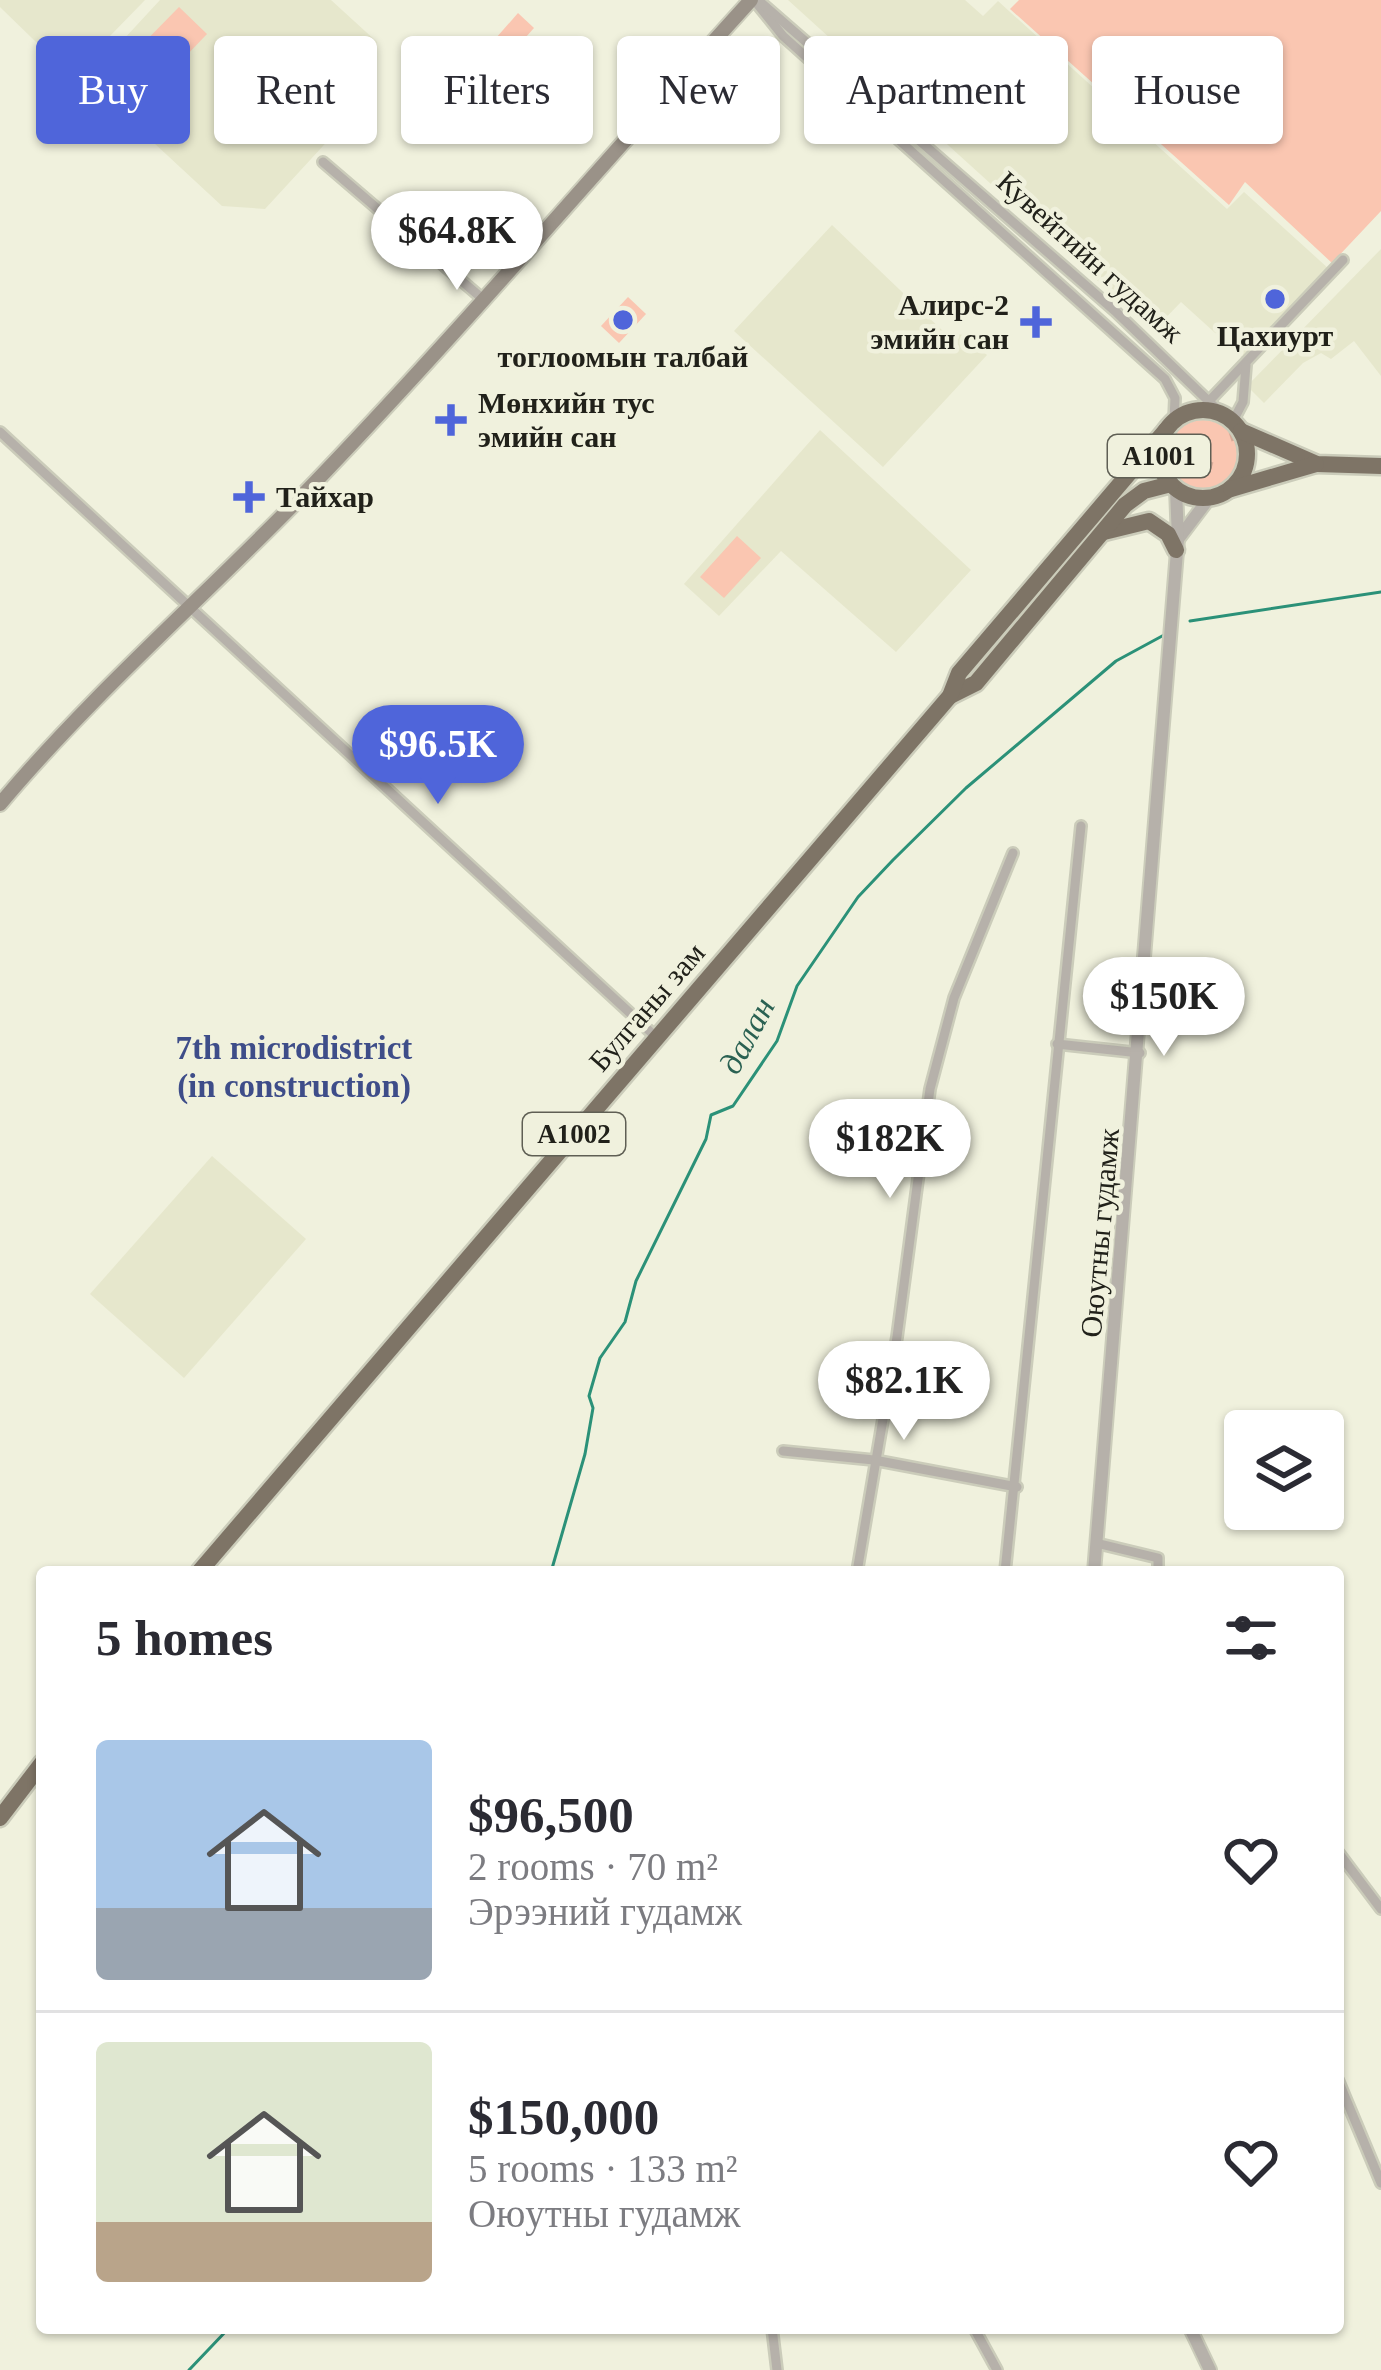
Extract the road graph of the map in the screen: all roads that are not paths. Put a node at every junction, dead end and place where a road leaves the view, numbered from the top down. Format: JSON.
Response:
{"nodes":[{"id":1,"x":754,"y":0,"type":"edge"},
{"id":2,"x":323,"y":162,"type":"dead end"},
{"id":3,"x":1343,"y":260,"type":"dead end"},
{"id":4,"x":484,"y":300,"type":"junction"},
{"id":5,"x":1246,"y":365,"type":"junction"},
{"id":6,"x":1227,"y":416,"type":"junction"},
{"id":7,"x":1170,"y":425,"type":"junction"},
{"id":8,"x":0,"y":432,"type":"edge"},
{"id":9,"x":1317,"y":464,"type":"junction"},
{"id":10,"x":1381,"y":466,"type":"edge"},
{"id":11,"x":1173,"y":487,"type":"junction"},
{"id":12,"x":1228,"y":490,"type":"junction"},
{"id":13,"x":1210,"y":497,"type":"junction"},
{"id":14,"x":1098,"y":536,"type":"junction"},
{"id":15,"x":1177,"y":544,"type":"junction"},
{"id":16,"x":190,"y":611,"type":"junction"},
{"id":17,"x":950,"y":696,"type":"junction"},
{"id":18,"x":0,"y":804,"type":"edge"},
{"id":19,"x":1081,"y":826,"type":"dead end"},
{"id":20,"x":1013,"y":854,"type":"dead end"},
{"id":21,"x":656,"y":1037,"type":"junction"},
{"id":22,"x":1058,"y":1044,"type":"junction"},
{"id":23,"x":1140,"y":1053,"type":"junction"},
{"id":24,"x":783,"y":1451,"type":"dead end"},
{"id":25,"x":874,"y":1460,"type":"junction"},
{"id":26,"x":1017,"y":1487,"type":"junction"},
{"id":27,"x":1096,"y":1543,"type":"junction"},
{"id":28,"x":204,"y":1566,"type":"edge"},
{"id":29,"x":858,"y":1566,"type":"edge"},
{"id":30,"x":1006,"y":1566,"type":"edge"},
{"id":31,"x":1094,"y":1566,"type":"edge"},
{"id":32,"x":1158,"y":1566,"type":"edge"},
{"id":33,"x":36,"y":1770,"type":"edge"},
{"id":34,"x":2,"y":1809,"type":"edge"},
{"id":35,"x":1344,"y":1860,"type":"edge"},
{"id":36,"x":1381,"y":1909,"type":"edge"},
{"id":37,"x":1344,"y":2092,"type":"edge"},
{"id":38,"x":1381,"y":2134,"type":"edge"},
{"id":39,"x":1367,"y":2139,"type":"junction"},
{"id":40,"x":1381,"y":2183,"type":"edge"},
{"id":41,"x":773,"y":2334,"type":"edge"},
{"id":42,"x":977,"y":2334,"type":"edge"},
{"id":43,"x":1193,"y":2334,"type":"edge"},
{"id":44,"x":777,"y":2370,"type":"edge"},
{"id":45,"x":997,"y":2370,"type":"edge"},
{"id":46,"x":1210,"y":2370,"type":"edge"}],
"edges":[{"from":1,"to":4,"type":"main road"},
{"from":1,"to":6,"type":"street","name":"Кувейтийн гудамж"},
{"from":1,"to":7,"type":"street","name":"Кувейтийн гудамж"},
{"from":2,"to":4,"type":"street"},
{"from":3,"to":5,"type":"street"},
{"from":4,"to":16,"type":"main road"},
{"from":5,"to":6,"type":"street"},
{"from":5,"to":6,"type":"street"},
{"from":6,"to":7,"type":"highway","number":"A1001"},
{"from":6,"to":9,"type":"highway","number":"A1001"},
{"from":6,"to":12,"type":"highway","number":"A1001"},
{"from":7,"to":11,"type":"highway","number":"A1001"},
{"from":7,"to":17,"type":"highway","name":"Булганы зам","number":"A1002"},
{"from":8,"to":16,"type":"street"},
{"from":9,"to":10,"type":"highway","number":"A1001"},
{"from":9,"to":12,"type":"highway","number":"A1001"},
{"from":11,"to":13,"type":"highway","number":"A1001"},
{"from":11,"to":14,"type":"highway","name":"Булганы зам","number":"A1002"},
{"from":11,"to":15,"type":"street","name":"Оюутны гудамж"},
{"from":12,"to":13,"type":"highway","number":"A1001"},
{"from":13,"to":15,"type":"street"},
{"from":14,"to":15,"type":"highway"},
{"from":14,"to":17,"type":"highway","name":"Булганы зам","number":"A1002"},
{"from":15,"to":23,"type":"street","name":"Оюутны гудамж"},
{"from":16,"to":18,"type":"main road"},
{"from":16,"to":21,"type":"street"},
{"from":17,"to":21,"type":"highway","name":"Булганы зам","number":"A1002"},
{"from":19,"to":22,"type":"street"},
{"from":20,"to":25,"type":"street"},
{"from":21,"to":28,"type":"highway","name":"Булганы зам","number":"A1002"},
{"from":22,"to":23,"type":"street"},
{"from":22,"to":26,"type":"street"},
{"from":23,"to":27,"type":"street","name":"Оюутны гудамж"},
{"from":24,"to":25,"type":"street"},
{"from":25,"to":26,"type":"street"},
{"from":25,"to":29,"type":"street"},
{"from":26,"to":30,"type":"street"},
{"from":27,"to":31,"type":"street","name":"Оюутны гудамж"},
{"from":27,"to":32,"type":"street"},
{"from":33,"to":34,"type":"highway"},
{"from":35,"to":36,"type":"street"},
{"from":37,"to":39,"type":"street"},
{"from":38,"to":39,"type":"street"},
{"from":39,"to":40,"type":"street"},
{"from":41,"to":44,"type":"street"},
{"from":42,"to":45,"type":"street"},
{"from":43,"to":46,"type":"street"}]}
